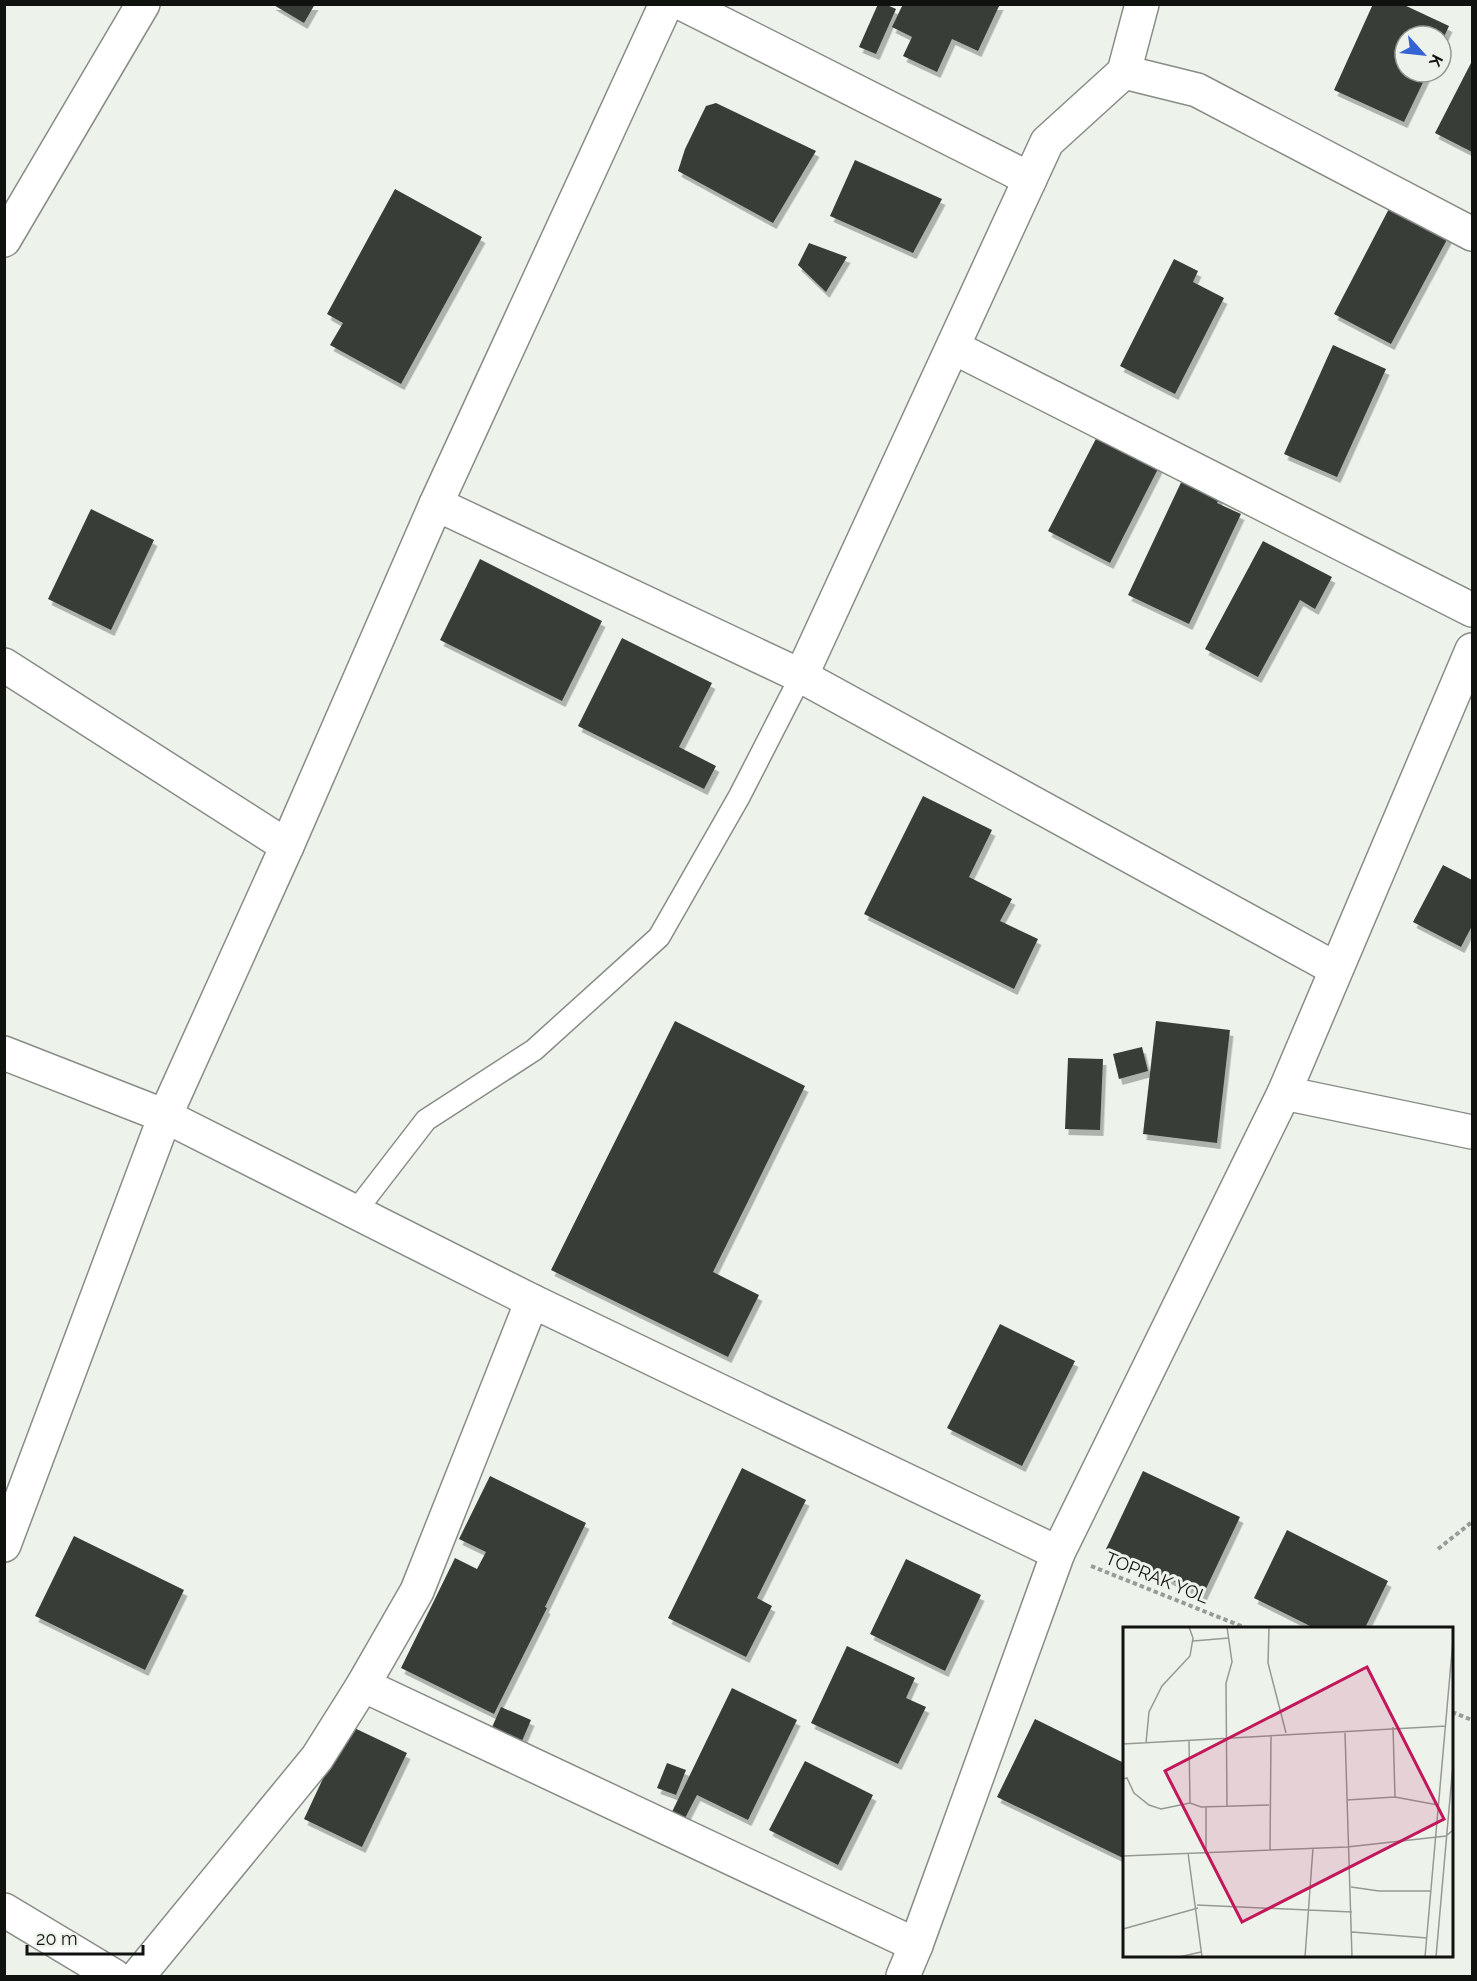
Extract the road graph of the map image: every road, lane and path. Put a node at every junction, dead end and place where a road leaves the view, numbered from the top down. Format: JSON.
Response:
{"nodes":[{"id":1,"x":142,"y":4,"type":"edge"},
{"id":2,"x":666,"y":4,"type":"edge"},
{"id":3,"x":683,"y":4,"type":"edge"},
{"id":4,"x":1142,"y":4,"type":"edge"},
{"id":5,"x":1124,"y":72,"type":"junction"},
{"id":6,"x":1030,"y":179,"type":"junction"},
{"id":7,"x":1473,"y":234,"type":"edge"},
{"id":8,"x":4,"y":240,"type":"edge"},
{"id":9,"x":952,"y":347,"type":"junction"},
{"id":10,"x":436,"y":504,"type":"junction"},
{"id":11,"x":1473,"y":609,"type":"edge"},
{"id":12,"x":1473,"y":650,"type":"edge"},
{"id":13,"x":4,"y":665,"type":"edge"},
{"id":14,"x":801,"y":676,"type":"junction"},
{"id":15,"x":287,"y":846,"type":"junction"},
{"id":16,"x":1336,"y":969,"type":"junction"},
{"id":17,"x":4,"y":1053,"type":"edge"},
{"id":18,"x":1284,"y":1093,"type":"junction"},
{"id":19,"x":165,"y":1116,"type":"junction"},
{"id":20,"x":1473,"y":1132,"type":"edge"},
{"id":21,"x":355,"y":1212,"type":"junction"},
{"id":22,"x":532,"y":1301,"type":"junction"},
{"id":23,"x":1473,"y":1522,"type":"edge"},
{"id":24,"x":4,"y":1545,"type":"edge"},
{"id":25,"x":1438,"y":1549,"type":"dead end"},
{"id":26,"x":1058,"y":1552,"type":"junction"},
{"id":27,"x":1241,"y":1627,"type":"edge"},
{"id":28,"x":363,"y":1685,"type":"junction"},
{"id":29,"x":1453,"y":1712,"type":"edge"},
{"id":30,"x":1473,"y":1720,"type":"edge"},
{"id":31,"x":4,"y":1910,"type":"edge"},
{"id":32,"x":916,"y":1945,"type":"junction"},
{"id":33,"x":114,"y":1977,"type":"edge"},
{"id":34,"x":138,"y":1977,"type":"edge"},
{"id":35,"x":903,"y":1977,"type":"edge"}],
"edges":[{"from":1,"to":8,"type":"street"},
{"from":2,"to":10,"type":"street"},
{"from":3,"to":6,"type":"street"},
{"from":4,"to":5,"type":"street"},
{"from":5,"to":6,"type":"street"},
{"from":5,"to":7,"type":"street"},
{"from":6,"to":9,"type":"street"},
{"from":9,"to":11,"type":"street"},
{"from":9,"to":14,"type":"street"},
{"from":10,"to":14,"type":"street"},
{"from":10,"to":15,"type":"street"},
{"from":12,"to":16,"type":"street"},
{"from":13,"to":15,"type":"street"},
{"from":14,"to":16,"type":"street"},
{"from":14,"to":21,"type":"lane"},
{"from":15,"to":19,"type":"street"},
{"from":16,"to":18,"type":"street"},
{"from":17,"to":19,"type":"street"},
{"from":18,"to":20,"type":"street"},
{"from":18,"to":26,"type":"street"},
{"from":19,"to":21,"type":"street"},
{"from":19,"to":24,"type":"street"},
{"from":21,"to":22,"type":"street"},
{"from":22,"to":26,"type":"street"},
{"from":22,"to":28,"type":"street"},
{"from":23,"to":25,"type":"path"},
{"from":26,"to":27,"type":"path","name":"TOPRAK YOL"},
{"from":26,"to":32,"type":"street"},
{"from":28,"to":32,"type":"street"},
{"from":28,"to":34,"type":"street"},
{"from":29,"to":30,"type":"path"},
{"from":31,"to":33,"type":"street"},
{"from":32,"to":35,"type":"street"}]}
